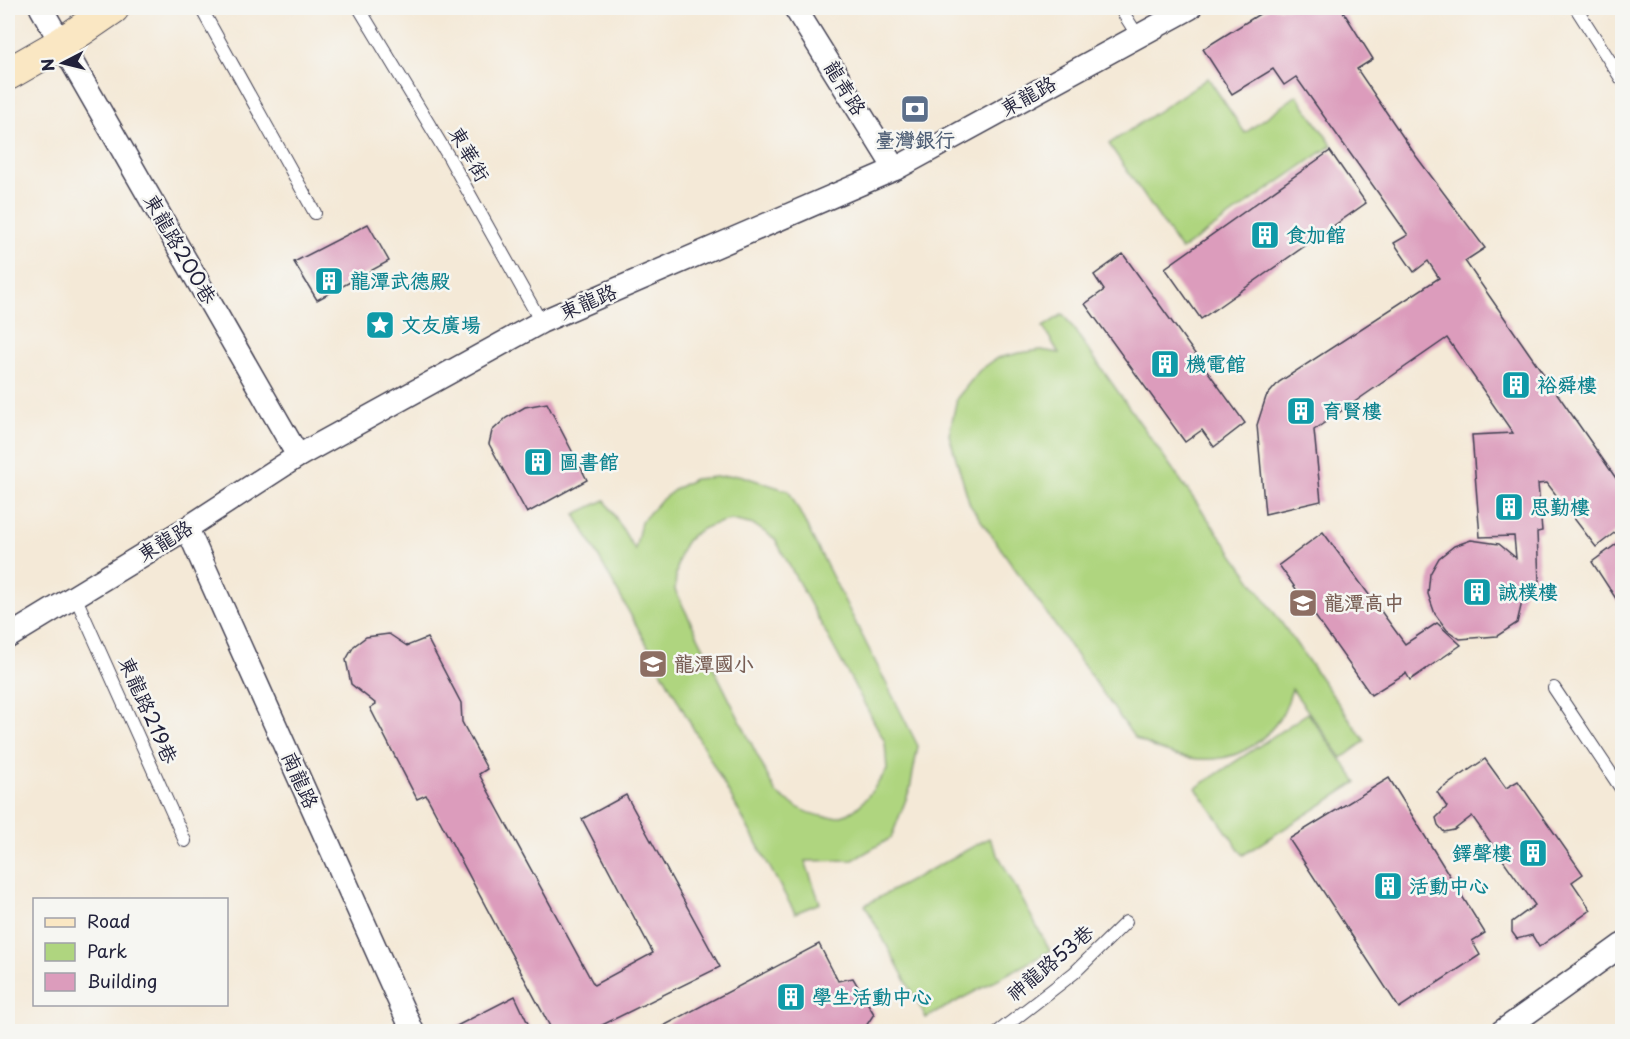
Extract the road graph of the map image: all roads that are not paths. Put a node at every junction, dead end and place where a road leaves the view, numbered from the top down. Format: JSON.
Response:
{"nodes":[{"id":1,"x":41,"y":8,"type":"edge"},
{"id":2,"x":113,"y":8,"type":"edge"},
{"id":3,"x":201,"y":8,"type":"edge"},
{"id":4,"x":359,"y":8,"type":"edge"},
{"id":5,"x":795,"y":8,"type":"edge"},
{"id":6,"x":1120,"y":8,"type":"edge"},
{"id":7,"x":1190,"y":8,"type":"edge"},
{"id":8,"x":1576,"y":8,"type":"edge"},
{"id":9,"x":1138,"y":36,"type":"junction"},
{"id":10,"x":62,"y":43,"type":"junction"},
{"id":11,"x":8,"y":74,"type":"edge"},
{"id":12,"x":1623,"y":80,"type":"edge"},
{"id":13,"x":895,"y":169,"type":"junction"},
{"id":14,"x":315,"y":213,"type":"dead end"},
{"id":15,"x":541,"y":322,"type":"junction"},
{"id":16,"x":298,"y":456,"type":"junction"},
{"id":17,"x":187,"y":528,"type":"junction"},
{"id":18,"x":75,"y":596,"type":"junction"},
{"id":19,"x":8,"y":637,"type":"edge"},
{"id":20,"x":1554,"y":688,"type":"dead end"},
{"id":21,"x":1623,"y":790,"type":"edge"},
{"id":22,"x":185,"y":841,"type":"dead end"},
{"id":23,"x":1126,"y":922,"type":"dead end"},
{"id":24,"x":1623,"y":945,"type":"edge"},
{"id":25,"x":413,"y":1032,"type":"edge"},
{"id":26,"x":998,"y":1032,"type":"edge"},
{"id":27,"x":1501,"y":1032,"type":"edge"}],
"edges":[{"from":1,"to":10,"type":"street","name":"東龍路200巷"},
{"from":2,"to":10,"type":"street"},
{"from":3,"to":14,"type":"lane"},
{"from":4,"to":15,"type":"lane","name":"東華街"},
{"from":5,"to":13,"type":"street","name":"龍青路"},
{"from":6,"to":9,"type":"lane"},
{"from":7,"to":9,"type":"street","name":"東龍路"},
{"from":8,"to":12,"type":"lane"},
{"from":9,"to":13,"type":"street","name":"東龍路"},
{"from":10,"to":11,"type":"street"},
{"from":10,"to":16,"type":"street","name":"東龍路200巷"},
{"from":13,"to":15,"type":"street","name":"東龍路"},
{"from":15,"to":16,"type":"street","name":"東龍路"},
{"from":16,"to":17,"type":"street","name":"東龍路"},
{"from":17,"to":18,"type":"street","name":"東龍路"},
{"from":17,"to":25,"type":"street","name":"南龍路"},
{"from":18,"to":19,"type":"street","name":"東龍路"},
{"from":18,"to":22,"type":"lane","name":"東龍路219巷"},
{"from":20,"to":21,"type":"lane"},
{"from":23,"to":26,"type":"lane","name":"神龍路53巷"},
{"from":24,"to":27,"type":"street"}]}
